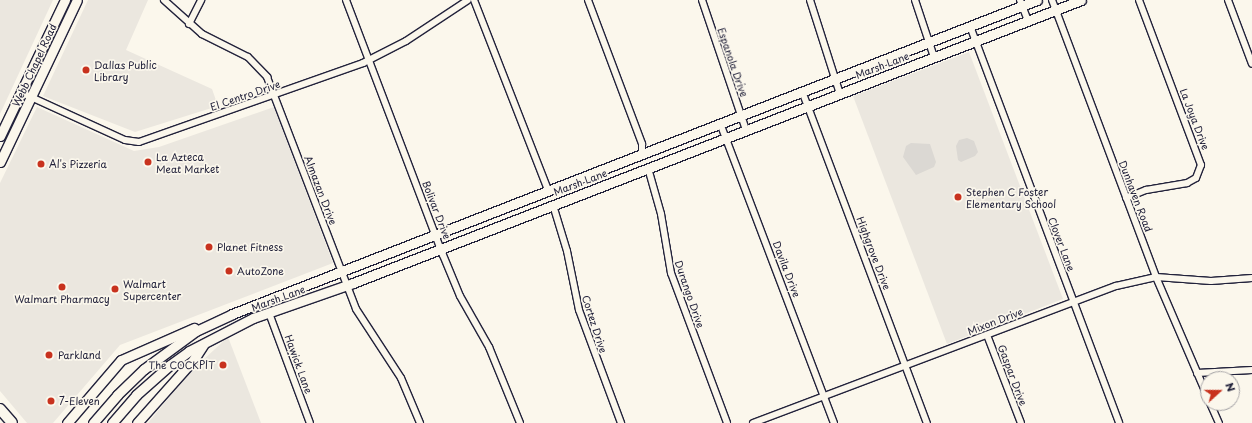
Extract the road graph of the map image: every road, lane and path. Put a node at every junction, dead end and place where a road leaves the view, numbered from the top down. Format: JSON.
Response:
{"nodes":[{"id":1,"x":65,"y":0,"type":"edge"},
{"id":2,"x":77,"y":0,"type":"edge"},
{"id":3,"x":164,"y":0,"type":"edge"},
{"id":4,"x":201,"y":0,"type":"edge"},
{"id":5,"x":346,"y":0,"type":"edge"},
{"id":6,"x":468,"y":0,"type":"edge"},
{"id":7,"x":474,"y":0,"type":"edge"},
{"id":8,"x":588,"y":0,"type":"edge"},
{"id":9,"x":702,"y":0,"type":"edge"},
{"id":10,"x":810,"y":0,"type":"edge"},
{"id":11,"x":915,"y":0,"type":"edge"},
{"id":12,"x":1037,"y":0,"type":"edge"},
{"id":13,"x":1052,"y":0,"type":"edge"},
{"id":14,"x":1081,"y":0,"type":"edge"},
{"id":15,"x":1139,"y":0,"type":"edge"},
{"id":16,"x":1228,"y":0,"type":"edge"},
{"id":17,"x":1021,"y":3,"type":"edge"},
{"id":18,"x":1055,"y":10,"type":"junction"},
{"id":19,"x":1028,"y":21,"type":"junction"},
{"id":20,"x":189,"y":24,"type":"junction"},
{"id":21,"x":970,"y":26,"type":"junction"},
{"id":22,"x":975,"y":41,"type":"junction"},
{"id":23,"x":929,"y":42,"type":"junction"},
{"id":24,"x":934,"y":57,"type":"junction"},
{"id":25,"x":369,"y":61,"type":"junction"},
{"id":26,"x":1252,"y":64,"type":"edge"},
{"id":27,"x":835,"y":78,"type":"junction"},
{"id":28,"x":802,"y":91,"type":"junction"},
{"id":29,"x":20,"y":92,"type":"junction"},
{"id":30,"x":840,"y":94,"type":"junction"},
{"id":31,"x":275,"y":96,"type":"junction"},
{"id":32,"x":31,"y":97,"type":"junction"},
{"id":33,"x":808,"y":106,"type":"junction"},
{"id":34,"x":741,"y":115,"type":"junction"},
{"id":35,"x":720,"y":123,"type":"junction"},
{"id":36,"x":746,"y":130,"type":"junction"},
{"id":37,"x":0,"y":136,"type":"edge"},
{"id":38,"x":726,"y":138,"type":"junction"},
{"id":39,"x":642,"y":153,"type":"junction"},
{"id":40,"x":0,"y":162,"type":"edge"},
{"id":41,"x":648,"y":168,"type":"junction"},
{"id":42,"x":548,"y":190,"type":"junction"},
{"id":43,"x":1126,"y":198,"type":"junction"},
{"id":44,"x":554,"y":205,"type":"junction"},
{"id":45,"x":435,"y":233,"type":"junction"},
{"id":46,"x":441,"y":248,"type":"junction"},
{"id":47,"x":341,"y":270,"type":"junction"},
{"id":48,"x":1156,"y":277,"type":"junction"},
{"id":49,"x":1252,"y":278,"type":"edge"},
{"id":50,"x":347,"y":285,"type":"junction"},
{"id":51,"x":264,"y":302,"type":"junction"},
{"id":52,"x":1073,"y":302,"type":"junction"},
{"id":53,"x":269,"y":313,"type":"junction"},
{"id":54,"x":205,"y":326,"type":"junction"},
{"id":55,"x":987,"y":335,"type":"junction"},
{"id":56,"x":204,"y":345,"type":"junction"},
{"id":57,"x":906,"y":366,"type":"junction"},
{"id":58,"x":1252,"y":370,"type":"edge"},
{"id":59,"x":1197,"y":373,"type":"junction"},
{"id":60,"x":1200,"y":380,"type":"edge"},
{"id":61,"x":824,"y":396,"type":"junction"},
{"id":62,"x":0,"y":409,"type":"edge"},
{"id":63,"x":1214,"y":411,"type":"edge"},
{"id":64,"x":69,"y":421,"type":"edge"},
{"id":65,"x":12,"y":423,"type":"edge"},
{"id":66,"x":93,"y":423,"type":"edge"},
{"id":67,"x":112,"y":423,"type":"edge"},
{"id":68,"x":137,"y":423,"type":"edge"},
{"id":69,"x":310,"y":423,"type":"edge"},
{"id":70,"x":420,"y":423,"type":"edge"},
{"id":71,"x":520,"y":423,"type":"edge"},
{"id":72,"x":621,"y":423,"type":"edge"},
{"id":73,"x":727,"y":423,"type":"edge"},
{"id":74,"x":753,"y":423,"type":"edge"},
{"id":75,"x":834,"y":423,"type":"edge"},
{"id":76,"x":927,"y":423,"type":"edge"},
{"id":77,"x":1021,"y":423,"type":"edge"},
{"id":78,"x":1118,"y":423,"type":"edge"},
{"id":79,"x":1219,"y":423,"type":"edge"}],
"edges":[{"from":1,"to":29,"type":"main road","name":"Webb Chapel Road"},
{"from":2,"to":32,"type":"main road","name":"Webb Chapel Road"},
{"from":3,"to":20,"type":"street","name":"Almazan Drive"},
{"from":4,"to":20,"type":"street"},
{"from":5,"to":25,"type":"street","name":"Bolivar Drive"},
{"from":6,"to":25,"type":"street","name":"El Centro Drive"},
{"from":7,"to":42,"type":"street"},
{"from":8,"to":39,"type":"street"},
{"from":9,"to":34,"type":"street","name":"Espanola Drive"},
{"from":10,"to":27,"type":"street"},
{"from":11,"to":23,"type":"street"},
{"from":12,"to":17,"type":"main road","name":"Marsh Lane"},
{"from":13,"to":18,"type":"street","name":"Dunhaven Road"},
{"from":14,"to":18,"type":"main road","name":"Marsh Lane"},
{"from":15,"to":43,"type":"street","name":"La Joya Drive"},
{"from":16,"to":26,"type":"street"},
{"from":17,"to":19,"type":"street"},
{"from":17,"to":21,"type":"main road","name":"Marsh Lane"},
{"from":18,"to":19,"type":"main road","name":"Marsh Lane"},
{"from":18,"to":43,"type":"street","name":"Dunhaven Road"},
{"from":19,"to":22,"type":"main road","name":"Marsh Lane"},
{"from":20,"to":31,"type":"street","name":"Almazan Drive"},
{"from":21,"to":22,"type":"street","name":"Clover Lane"},
{"from":21,"to":23,"type":"main road","name":"Marsh Lane"},
{"from":22,"to":24,"type":"main road","name":"Marsh Lane"},
{"from":22,"to":52,"type":"street","name":"Clover Lane"},
{"from":23,"to":24,"type":"street"},
{"from":23,"to":27,"type":"main road","name":"Marsh Lane"},
{"from":24,"to":30,"type":"main road","name":"Marsh Lane"},
{"from":25,"to":31,"type":"street","name":"El Centro Drive"},
{"from":25,"to":45,"type":"street","name":"Bolivar Drive"},
{"from":27,"to":28,"type":"main road","name":"Marsh Lane"},
{"from":27,"to":30,"type":"street"},
{"from":28,"to":33,"type":"street","name":"Highgrove Drive"},
{"from":28,"to":34,"type":"main road","name":"Marsh Lane"},
{"from":29,"to":32,"type":"street","name":"El Centro Drive"},
{"from":29,"to":37,"type":"main road","name":"Webb Chapel Road"},
{"from":30,"to":33,"type":"main road","name":"Marsh Lane"},
{"from":31,"to":32,"type":"street","name":"El Centro Drive"},
{"from":31,"to":47,"type":"street","name":"Almazan Drive"},
{"from":32,"to":40,"type":"main road","name":"Webb Chapel Road"},
{"from":33,"to":36,"type":"main road","name":"Marsh Lane"},
{"from":33,"to":57,"type":"street","name":"Highgrove Drive"},
{"from":34,"to":35,"type":"main road","name":"Marsh Lane"},
{"from":34,"to":36,"type":"street","name":"Espanola Drive"},
{"from":35,"to":38,"type":"street","name":"Davila Drive"},
{"from":35,"to":39,"type":"main road","name":"Marsh Lane"},
{"from":36,"to":38,"type":"main road","name":"Marsh Lane"},
{"from":38,"to":41,"type":"main road","name":"Marsh Lane"},
{"from":38,"to":61,"type":"street","name":"Davila Drive"},
{"from":39,"to":41,"type":"main road"},
{"from":39,"to":42,"type":"main road","name":"Marsh Lane"},
{"from":41,"to":44,"type":"main road","name":"Marsh Lane"},
{"from":41,"to":73,"type":"street","name":"Durango Drive"},
{"from":42,"to":44,"type":"main road"},
{"from":42,"to":45,"type":"main road","name":"Marsh Lane"},
{"from":43,"to":48,"type":"street","name":"Dunhaven Road"},
{"from":44,"to":46,"type":"main road","name":"Marsh Lane"},
{"from":44,"to":72,"type":"street","name":"Cortez Drive"},
{"from":45,"to":46,"type":"street","name":"Bolivar Drive"},
{"from":45,"to":47,"type":"main road","name":"Marsh Lane"},
{"from":46,"to":50,"type":"main road","name":"Marsh Lane"},
{"from":46,"to":71,"type":"street","name":"Bolivar Drive"},
{"from":47,"to":50,"type":"street","name":"Almazan Drive"},
{"from":47,"to":51,"type":"main road","name":"Marsh Lane"},
{"from":48,"to":49,"type":"street","name":"Mixon Drive"},
{"from":48,"to":52,"type":"street","name":"Mixon Drive"},
{"from":48,"to":59,"type":"street","name":"Dunhaven Road"},
{"from":50,"to":53,"type":"main road","name":"Marsh Lane"},
{"from":50,"to":70,"type":"street","name":"Almazan Drive"},
{"from":51,"to":53,"type":"main road"},
{"from":51,"to":54,"type":"main road","name":"Marsh Lane"},
{"from":52,"to":55,"type":"street","name":"Mixon Drive"},
{"from":52,"to":78,"type":"street","name":"Clover Lane"},
{"from":53,"to":56,"type":"main road","name":"Marsh Lane"},
{"from":53,"to":69,"type":"street","name":"Hawick Lane"},
{"from":54,"to":64,"type":"main road"},
{"from":54,"to":66,"type":"main road","name":"Marsh Lane"},
{"from":55,"to":57,"type":"street","name":"Mixon Drive"},
{"from":55,"to":77,"type":"street","name":"Gaspar Drive"},
{"from":56,"to":67,"type":"main road","name":"Marsh Lane"},
{"from":56,"to":68,"type":"main road"},
{"from":57,"to":61,"type":"street","name":"Mixon Drive"},
{"from":57,"to":76,"type":"street","name":"Highgrove Drive"},
{"from":58,"to":59,"type":"street"},
{"from":59,"to":60,"type":"street","name":"Dunhaven Road"},
{"from":61,"to":74,"type":"street","name":"Mixon Drive"},
{"from":61,"to":75,"type":"street","name":"Davila Drive"},
{"from":62,"to":65,"type":"main road"},
{"from":63,"to":79,"type":"street"}]}
